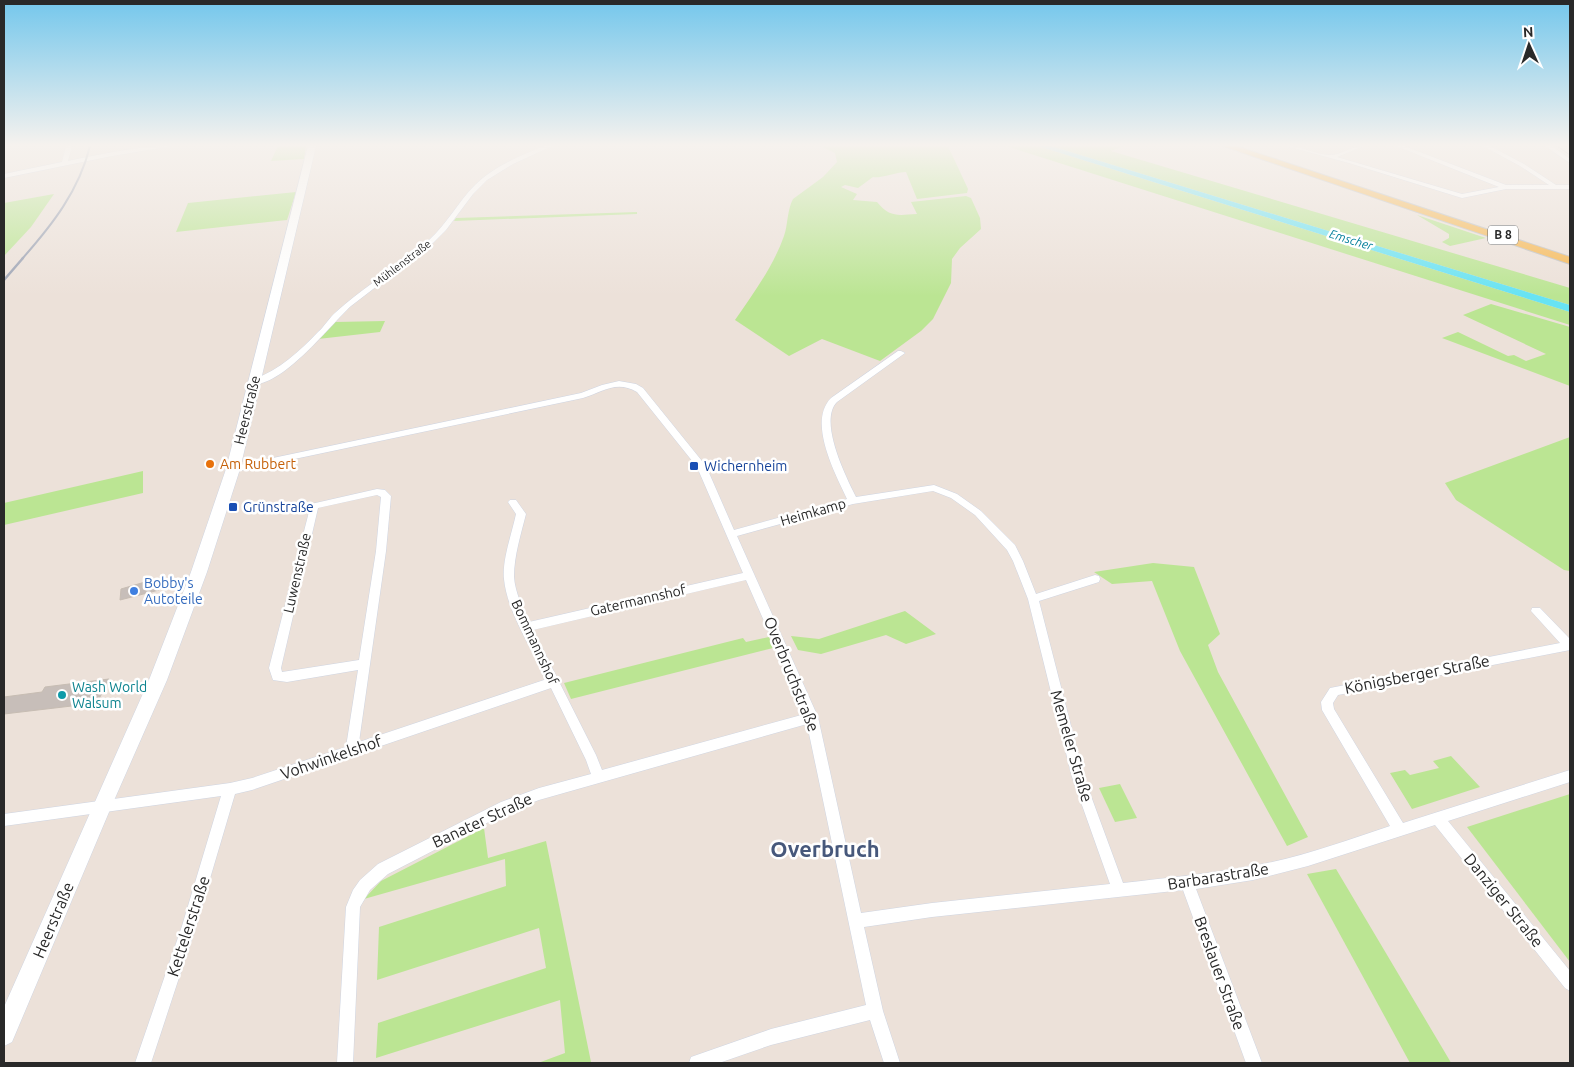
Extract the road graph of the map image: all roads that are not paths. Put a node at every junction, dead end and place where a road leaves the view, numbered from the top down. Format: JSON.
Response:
{"nodes":[{"id":1,"x":300,"y":196,"type":"edge"},
{"id":2,"x":469,"y":196,"type":"edge"},
{"id":3,"x":1376,"y":196,"type":"edge"},
{"id":4,"x":1570,"y":259,"type":"edge"},
{"id":5,"x":901,"y":353,"type":"dead end"},
{"id":6,"x":254,"y":382,"type":"junction"},
{"id":7,"x":232,"y":469,"type":"junction"},
{"id":8,"x":853,"y":501,"type":"junction"},
{"id":9,"x":513,"y":502,"type":"dead end"},
{"id":10,"x":733,"y":534,"type":"junction"},
{"id":11,"x":750,"y":575,"type":"junction"},
{"id":12,"x":1095,"y":579,"type":"dead end"},
{"id":13,"x":1033,"y":599,"type":"junction"},
{"id":14,"x":1536,"y":611,"type":"dead end"},
{"id":15,"x":526,"y":627,"type":"junction"},
{"id":16,"x":1570,"y":645,"type":"edge"},
{"id":17,"x":364,"y":664,"type":"junction"},
{"id":18,"x":553,"y":682,"type":"junction"},
{"id":19,"x":812,"y":717,"type":"junction"},
{"id":20,"x":352,"y":750,"type":"junction"},
{"id":21,"x":598,"y":776,"type":"junction"},
{"id":22,"x":1570,"y":776,"type":"edge"},
{"id":23,"x":230,"y":789,"type":"junction"},
{"id":24,"x":102,"y":805,"type":"junction"},
{"id":25,"x":1438,"y":818,"type":"junction"},
{"id":26,"x":4,"y":820,"type":"edge"},
{"id":27,"x":1400,"y":830,"type":"junction"},
{"id":28,"x":1187,"y":883,"type":"junction"},
{"id":29,"x":1119,"y":890,"type":"junction"},
{"id":30,"x":854,"y":921,"type":"junction"},
{"id":31,"x":1570,"y":982,"type":"edge"},
{"id":32,"x":876,"y":1011,"type":"junction"},
{"id":33,"x":4,"y":1034,"type":"edge"},
{"id":34,"x":143,"y":1063,"type":"edge"},
{"id":35,"x":345,"y":1063,"type":"edge"},
{"id":36,"x":697,"y":1063,"type":"edge"},
{"id":37,"x":892,"y":1063,"type":"edge"},
{"id":38,"x":1254,"y":1063,"type":"edge"}],
"edges":[{"from":1,"to":6,"type":"main road","name":"Heerstraße"},
{"from":2,"to":6,"type":"street","name":"Mühlenstraße"},
{"from":3,"to":4,"type":"main road","number":"B 8"},
{"from":5,"to":8,"type":"street","name":"Heimkamp"},
{"from":6,"to":7,"type":"main road","name":"Heerstraße"},
{"from":7,"to":10,"type":"street","name":"Overbruchstraße"},
{"from":7,"to":24,"type":"main road","name":"Heerstraße"},
{"from":8,"to":10,"type":"street","name":"Heimkamp"},
{"from":8,"to":13,"type":"street","name":"Memeler Straße"},
{"from":9,"to":15,"type":"street","name":"Bommannshof"},
{"from":10,"to":11,"type":"street","name":"Overbruchstraße"},
{"from":11,"to":15,"type":"street","name":"Gatermannshof"},
{"from":11,"to":19,"type":"street","name":"Overbruchstraße"},
{"from":12,"to":13,"type":"street"},
{"from":13,"to":29,"type":"street","name":"Memeler Straße"},
{"from":14,"to":16,"type":"street"},
{"from":15,"to":18,"type":"street","name":"Bommannshof"},
{"from":16,"to":27,"type":"street","name":"Königsberger Straße"},
{"from":17,"to":17,"type":"street","name":"Luwenstraße"},
{"from":17,"to":20,"type":"street","name":"Luwenstraße"},
{"from":18,"to":20,"type":"street","name":"Vohwinkelshof"},
{"from":18,"to":21,"type":"street","name":"Bommannshof"},
{"from":19,"to":21,"type":"street","name":"Banater Straße"},
{"from":19,"to":30,"type":"street","name":"Overbruchstraße"},
{"from":20,"to":23,"type":"street","name":"Vohwinkelshof"},
{"from":21,"to":35,"type":"street","name":"Banater Straße"},
{"from":22,"to":25,"type":"street","name":"Barbarastraße"},
{"from":23,"to":24,"type":"street","name":"Vohwinkelshof"},
{"from":23,"to":34,"type":"street","name":"Kettelerstraße"},
{"from":24,"to":26,"type":"street"},
{"from":24,"to":33,"type":"main road","name":"Heerstraße"},
{"from":25,"to":27,"type":"street","name":"Barbarastraße"},
{"from":25,"to":31,"type":"street","name":"Danziger Straße"},
{"from":27,"to":28,"type":"street","name":"Barbarastraße"},
{"from":28,"to":29,"type":"street","name":"Barbarastraße"},
{"from":28,"to":38,"type":"street","name":"Breslauer Straße"},
{"from":29,"to":30,"type":"street","name":"Barbarastraße"},
{"from":30,"to":32,"type":"street","name":"Overbruchstraße"},
{"from":32,"to":36,"type":"street"},
{"from":32,"to":37,"type":"street","name":"Overbruchstraße"}]}
